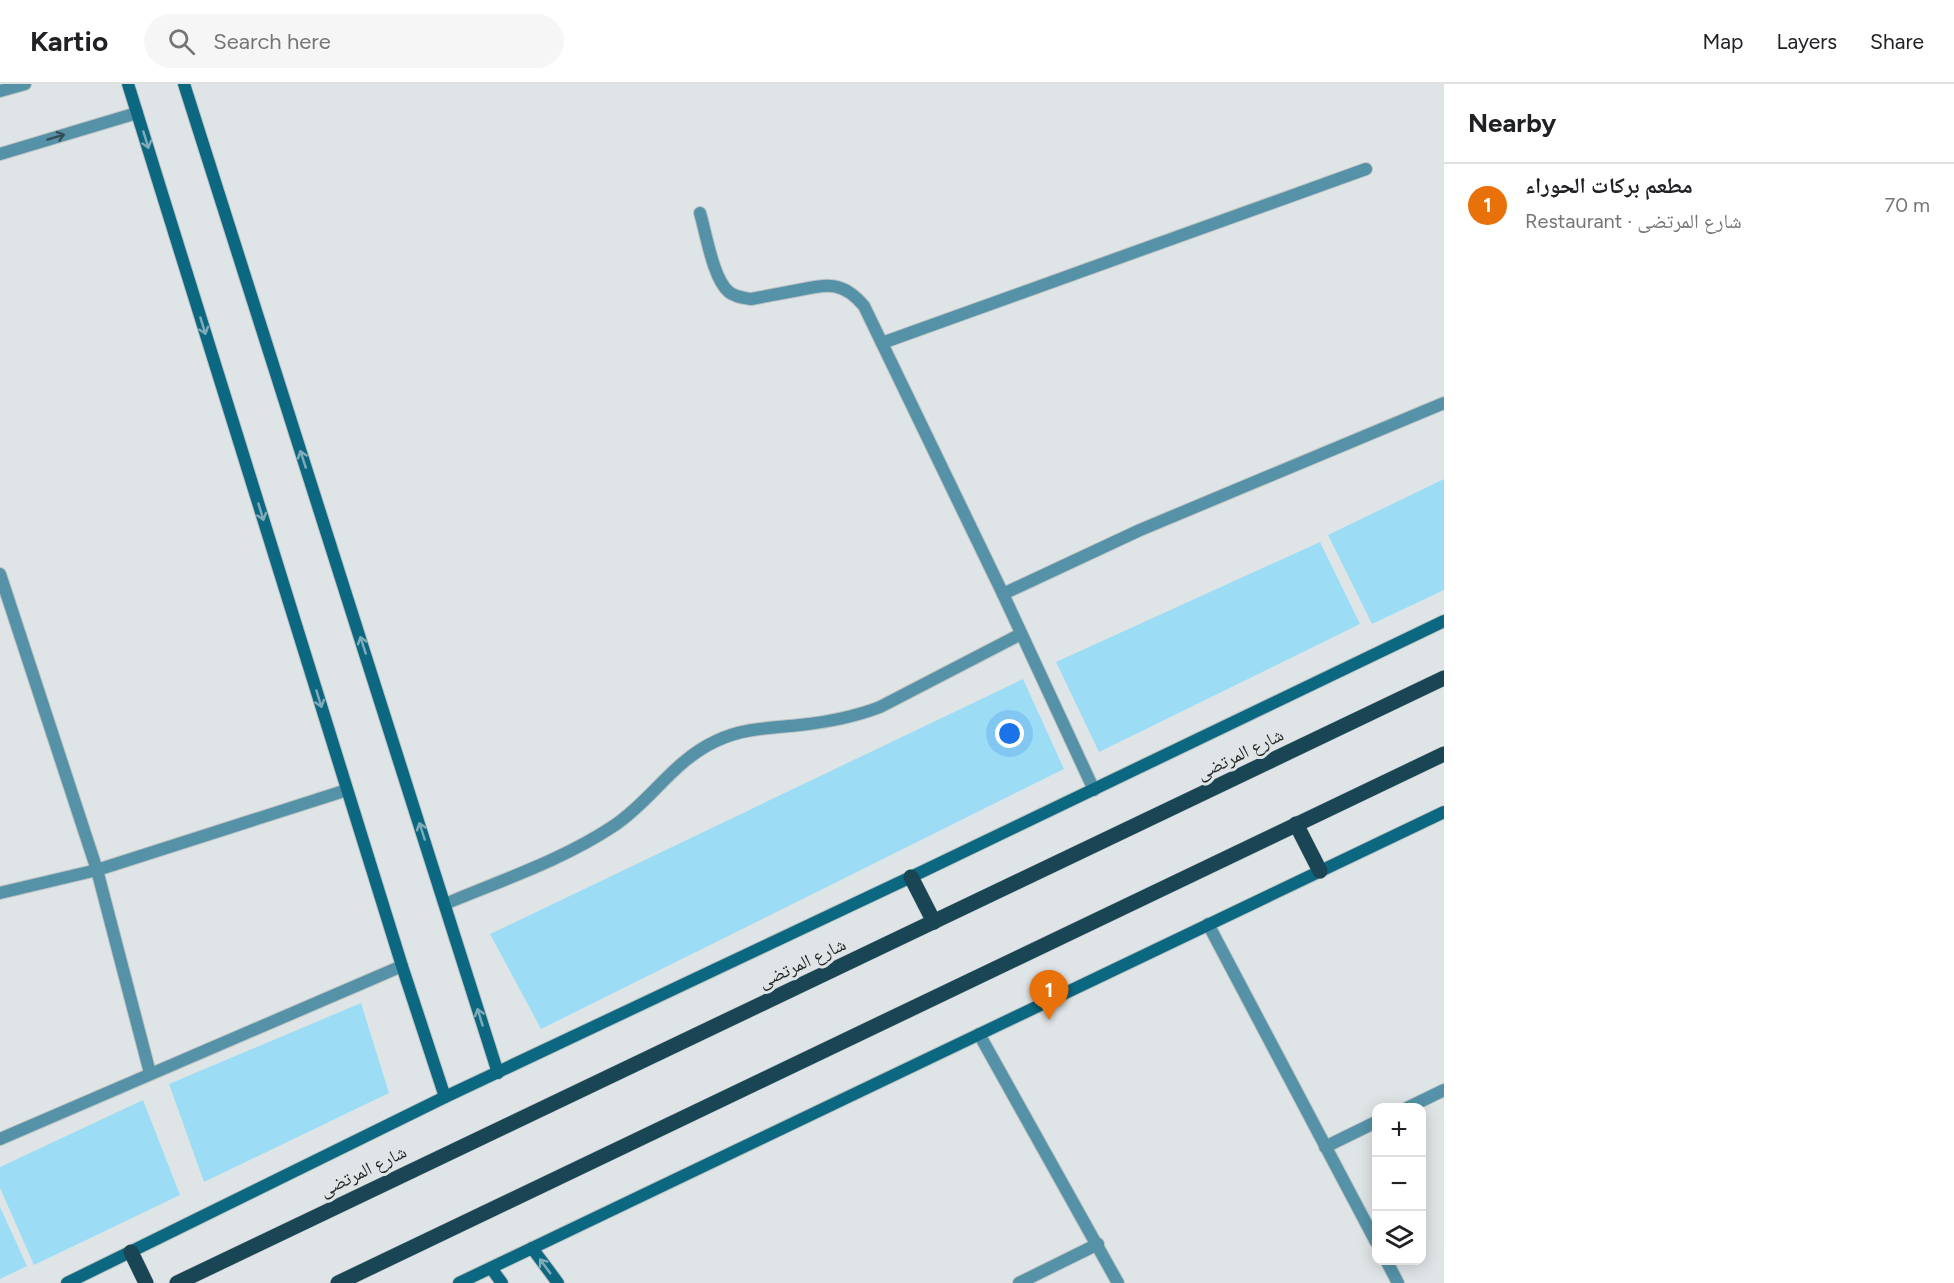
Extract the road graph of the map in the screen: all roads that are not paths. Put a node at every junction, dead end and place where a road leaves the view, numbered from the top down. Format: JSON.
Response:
{"nodes":[{"id":1,"x":25,"y":84,"type":"edge"},
{"id":2,"x":128,"y":84,"type":"edge"},
{"id":3,"x":184,"y":84,"type":"edge"},
{"id":4,"x":0,"y":91,"type":"edge"},
{"id":5,"x":137,"y":113,"type":"junction"},
{"id":6,"x":0,"y":154,"type":"edge"},
{"id":7,"x":1366,"y":170,"type":"dead end"},
{"id":8,"x":700,"y":213,"type":"dead end"},
{"id":9,"x":882,"y":343,"type":"junction"},
{"id":10,"x":1444,"y":403,"type":"edge"},
{"id":11,"x":0,"y":574,"type":"edge"},
{"id":12,"x":1003,"y":594,"type":"junction"},
{"id":13,"x":1444,"y":621,"type":"edge"},
{"id":14,"x":1021,"y":634,"type":"junction"},
{"id":15,"x":1444,"y":678,"type":"edge"},
{"id":16,"x":1444,"y":754,"type":"edge"},
{"id":17,"x":347,"y":790,"type":"junction"},
{"id":18,"x":1094,"y":790,"type":"junction"},
{"id":19,"x":1444,"y":812,"type":"edge"},
{"id":20,"x":1296,"y":824,"type":"junction"},
{"id":21,"x":97,"y":870,"type":"junction"},
{"id":22,"x":1320,"y":871,"type":"junction"},
{"id":23,"x":911,"y":877,"type":"junction"},
{"id":24,"x":0,"y":893,"type":"edge"},
{"id":25,"x":445,"y":904,"type":"junction"},
{"id":26,"x":934,"y":922,"type":"junction"},
{"id":27,"x":1208,"y":924,"type":"junction"},
{"id":28,"x":402,"y":966,"type":"junction"},
{"id":29,"x":979,"y":1034,"type":"junction"},
{"id":30,"x":498,"y":1072,"type":"junction"},
{"id":31,"x":150,"y":1073,"type":"junction"},
{"id":32,"x":1444,"y":1090,"type":"edge"},
{"id":33,"x":445,"y":1097,"type":"junction"},
{"id":34,"x":1416,"y":1103,"type":"edge"},
{"id":35,"x":1372,"y":1124,"type":"edge"},
{"id":36,"x":0,"y":1138,"type":"edge"},
{"id":37,"x":1325,"y":1147,"type":"junction"},
{"id":38,"x":1372,"y":1233,"type":"edge"},
{"id":39,"x":1098,"y":1244,"type":"junction"},
{"id":40,"x":532,"y":1248,"type":"junction"},
{"id":41,"x":131,"y":1252,"type":"junction"},
{"id":42,"x":1389,"y":1265,"type":"edge"},
{"id":43,"x":491,"y":1268,"type":"junction"},
{"id":44,"x":67,"y":1283,"type":"edge"},
{"id":45,"x":146,"y":1283,"type":"edge"},
{"id":46,"x":177,"y":1283,"type":"edge"},
{"id":47,"x":338,"y":1283,"type":"edge"},
{"id":48,"x":459,"y":1283,"type":"edge"},
{"id":49,"x":502,"y":1283,"type":"edge"},
{"id":50,"x":558,"y":1283,"type":"edge"},
{"id":51,"x":1019,"y":1283,"type":"edge"},
{"id":52,"x":1118,"y":1283,"type":"edge"},
{"id":53,"x":1398,"y":1283,"type":"edge"}],
"edges":[{"from":1,"to":4,"type":"street"},
{"from":2,"to":5,"type":"street"},
{"from":25,"to":3,"type":"street","one_way":true},
{"from":6,"to":5,"type":"street","one_way":true},
{"from":5,"to":17,"type":"street","one_way":true},
{"from":7,"to":9,"type":"street"},
{"from":8,"to":9,"type":"street"},
{"from":9,"to":12,"type":"street"},
{"from":10,"to":12,"type":"street"},
{"from":11,"to":21,"type":"street"},
{"from":12,"to":14,"type":"street"},
{"from":13,"to":18,"type":"street"},
{"from":14,"to":18,"type":"street"},
{"from":14,"to":25,"type":"street"},
{"from":15,"to":26,"type":"main road","name":"شارع المرتضى"},
{"from":16,"to":20,"type":"main road"},
{"from":17,"to":21,"type":"street"},
{"from":17,"to":28,"type":"street"},
{"from":18,"to":23,"type":"street"},
{"from":19,"to":22,"type":"street"},
{"from":20,"to":22,"type":"main road"},
{"from":20,"to":47,"type":"main road"},
{"from":21,"to":24,"type":"street"},
{"from":21,"to":31,"type":"street"},
{"from":22,"to":27,"type":"street"},
{"from":23,"to":26,"type":"main road"},
{"from":23,"to":30,"type":"street"},
{"from":30,"to":25,"type":"street","one_way":true},
{"from":26,"to":46,"type":"main road","name":"شارع المرتضى"},
{"from":27,"to":29,"type":"street"},
{"from":27,"to":37,"type":"street"},
{"from":28,"to":31,"type":"street"},
{"from":28,"to":33,"type":"street"},
{"from":29,"to":39,"type":"street"},
{"from":29,"to":40,"type":"street"},
{"from":30,"to":33,"type":"street"},
{"from":31,"to":36,"type":"street"},
{"from":32,"to":34,"type":"street"},
{"from":33,"to":41,"type":"street"},
{"from":35,"to":37,"type":"street"},
{"from":37,"to":38,"type":"street"},
{"from":39,"to":51,"type":"street"},
{"from":39,"to":52,"type":"street"},
{"from":40,"to":43,"type":"street"},
{"from":50,"to":40,"type":"street","one_way":true},
{"from":41,"to":44,"type":"street"},
{"from":41,"to":45,"type":"main road"},
{"from":42,"to":53,"type":"street"},
{"from":43,"to":48,"type":"street"},
{"from":43,"to":49,"type":"street"}]}
